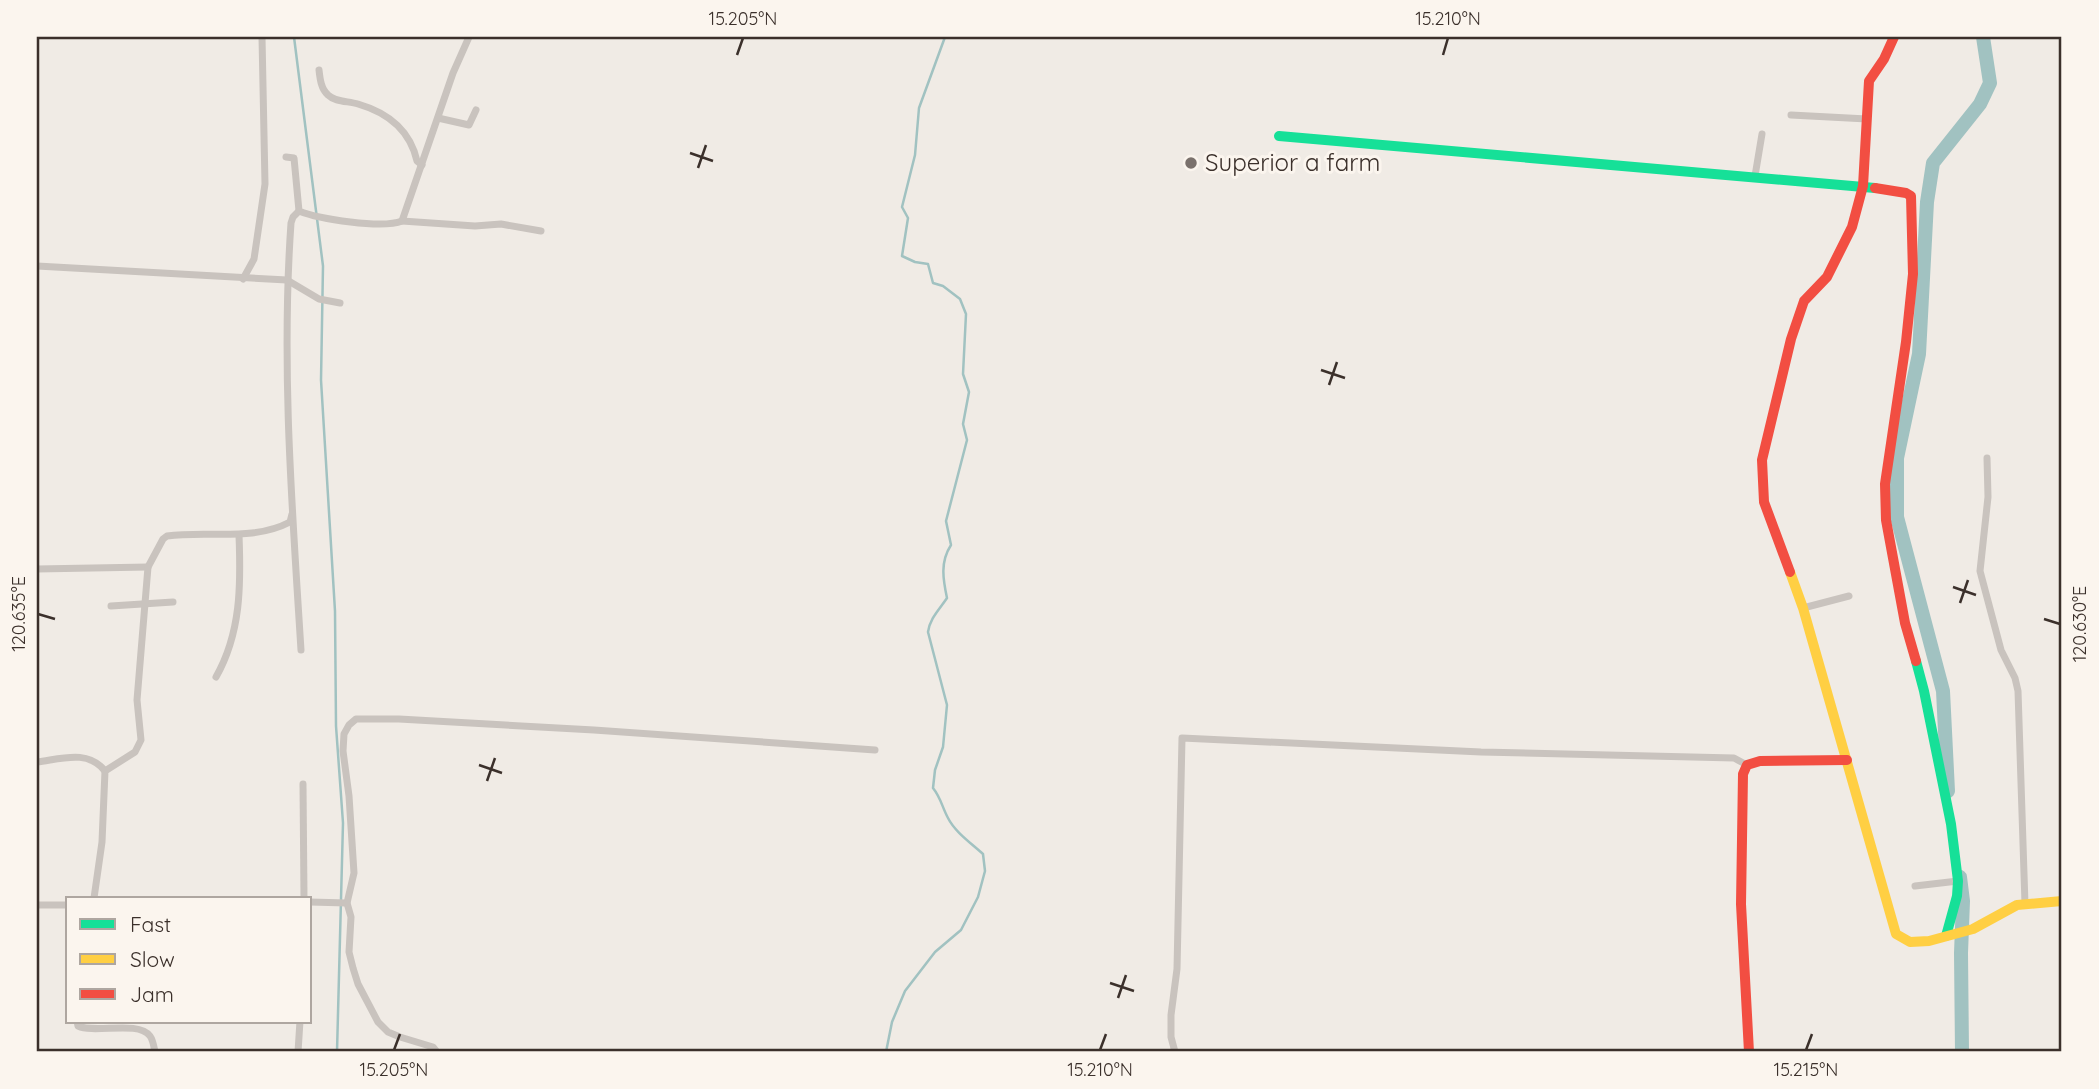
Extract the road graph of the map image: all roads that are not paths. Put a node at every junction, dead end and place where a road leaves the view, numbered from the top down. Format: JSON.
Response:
{"nodes":[{"id":1,"x":262,"y":37,"type":"edge"},
{"id":2,"x":469,"y":37,"type":"edge"},
{"id":3,"x":1894,"y":37,"type":"edge"},
{"id":4,"x":319,"y":70,"type":"dead end"},
{"id":5,"x":476,"y":110,"type":"dead end"},
{"id":6,"x":1791,"y":115,"type":"dead end"},
{"id":7,"x":438,"y":118,"type":"junction"},
{"id":8,"x":1867,"y":119,"type":"junction"},
{"id":9,"x":1762,"y":134,"type":"dead end"},
{"id":10,"x":1279,"y":136,"type":"dead end"},
{"id":11,"x":286,"y":157,"type":"dead end"},
{"id":12,"x":422,"y":165,"type":"junction"},
{"id":13,"x":1755,"y":176,"type":"junction"},
{"id":14,"x":1863,"y":186,"type":"junction"},
{"id":15,"x":299,"y":211,"type":"junction"},
{"id":16,"x":402,"y":221,"type":"junction"},
{"id":17,"x":541,"y":231,"type":"dead end"},
{"id":18,"x":37,"y":267,"type":"edge"},
{"id":19,"x":243,"y":279,"type":"junction"},
{"id":20,"x":287,"y":281,"type":"junction"},
{"id":21,"x":340,"y":303,"type":"dead end"},
{"id":22,"x":1987,"y":458,"type":"dead end"},
{"id":23,"x":292,"y":514,"type":"junction"},
{"id":24,"x":239,"y":535,"type":"junction"},
{"id":25,"x":148,"y":567,"type":"junction"},
{"id":26,"x":37,"y":569,"type":"edge"},
{"id":27,"x":1849,"y":596,"type":"dead end"},
{"id":28,"x":173,"y":602,"type":"dead end"},
{"id":29,"x":146,"y":604,"type":"junction"},
{"id":30,"x":111,"y":606,"type":"dead end"},
{"id":31,"x":1803,"y":608,"type":"junction"},
{"id":32,"x":301,"y":650,"type":"dead end"},
{"id":33,"x":216,"y":677,"type":"dead end"},
{"id":34,"x":875,"y":750,"type":"dead end"},
{"id":35,"x":1847,"y":760,"type":"junction"},
{"id":36,"x":37,"y":762,"type":"edge"},
{"id":37,"x":1747,"y":765,"type":"junction"},
{"id":38,"x":105,"y":771,"type":"junction"},
{"id":39,"x":303,"y":784,"type":"dead end"},
{"id":40,"x":1958,"y":881,"type":"junction"},
{"id":41,"x":1915,"y":887,"type":"dead end"},
{"id":42,"x":94,"y":897,"type":"edge"},
{"id":43,"x":304,"y":897,"type":"edge"},
{"id":44,"x":2062,"y":901,"type":"edge"},
{"id":45,"x":312,"y":902,"type":"edge"},
{"id":46,"x":345,"y":902,"type":"junction"},
{"id":47,"x":2025,"y":904,"type":"junction"},
{"id":48,"x":37,"y":905,"type":"edge"},
{"id":49,"x":66,"y":905,"type":"edge"},
{"id":50,"x":1949,"y":936,"type":"junction"},
{"id":51,"x":77,"y":1023,"type":"edge"},
{"id":52,"x":299,"y":1023,"type":"edge"},
{"id":53,"x":155,"y":1052,"type":"edge"},
{"id":54,"x":298,"y":1052,"type":"edge"},
{"id":55,"x":437,"y":1052,"type":"edge"},
{"id":56,"x":1175,"y":1052,"type":"edge"},
{"id":57,"x":1749,"y":1052,"type":"edge"}],
"edges":[{"from":1,"to":19,"type":"street"},
{"from":2,"to":7,"type":"street"},
{"from":3,"to":8,"type":"street"},
{"from":4,"to":12,"type":"street"},
{"from":5,"to":7,"type":"street"},
{"from":6,"to":8,"type":"street"},
{"from":7,"to":12,"type":"street"},
{"from":8,"to":14,"type":"street"},
{"from":9,"to":13,"type":"street"},
{"from":10,"to":13,"type":"street"},
{"from":11,"to":15,"type":"street"},
{"from":12,"to":16,"type":"street"},
{"from":13,"to":14,"type":"street"},
{"from":14,"to":31,"type":"street"},
{"from":14,"to":40,"type":"street"},
{"from":15,"to":16,"type":"street"},
{"from":15,"to":20,"type":"street"},
{"from":16,"to":17,"type":"street"},
{"from":18,"to":19,"type":"street"},
{"from":19,"to":20,"type":"street"},
{"from":20,"to":21,"type":"street"},
{"from":20,"to":23,"type":"street"},
{"from":22,"to":47,"type":"street"},
{"from":23,"to":24,"type":"street"},
{"from":23,"to":32,"type":"street"},
{"from":24,"to":25,"type":"street"},
{"from":24,"to":33,"type":"street"},
{"from":25,"to":26,"type":"street"},
{"from":25,"to":29,"type":"street"},
{"from":27,"to":31,"type":"street"},
{"from":28,"to":29,"type":"street"},
{"from":29,"to":30,"type":"street"},
{"from":29,"to":38,"type":"street"},
{"from":31,"to":35,"type":"street"},
{"from":34,"to":46,"type":"street"},
{"from":35,"to":37,"type":"street"},
{"from":35,"to":50,"type":"street"},
{"from":36,"to":38,"type":"street"},
{"from":37,"to":56,"type":"street"},
{"from":37,"to":57,"type":"street"},
{"from":38,"to":42,"type":"street"},
{"from":39,"to":43,"type":"street"},
{"from":40,"to":41,"type":"street"},
{"from":40,"to":50,"type":"street"},
{"from":44,"to":47,"type":"street"},
{"from":45,"to":46,"type":"street"},
{"from":46,"to":55,"type":"street"},
{"from":47,"to":50,"type":"street"},
{"from":48,"to":49,"type":"street"},
{"from":51,"to":53,"type":"street"},
{"from":52,"to":54,"type":"street"}]}
